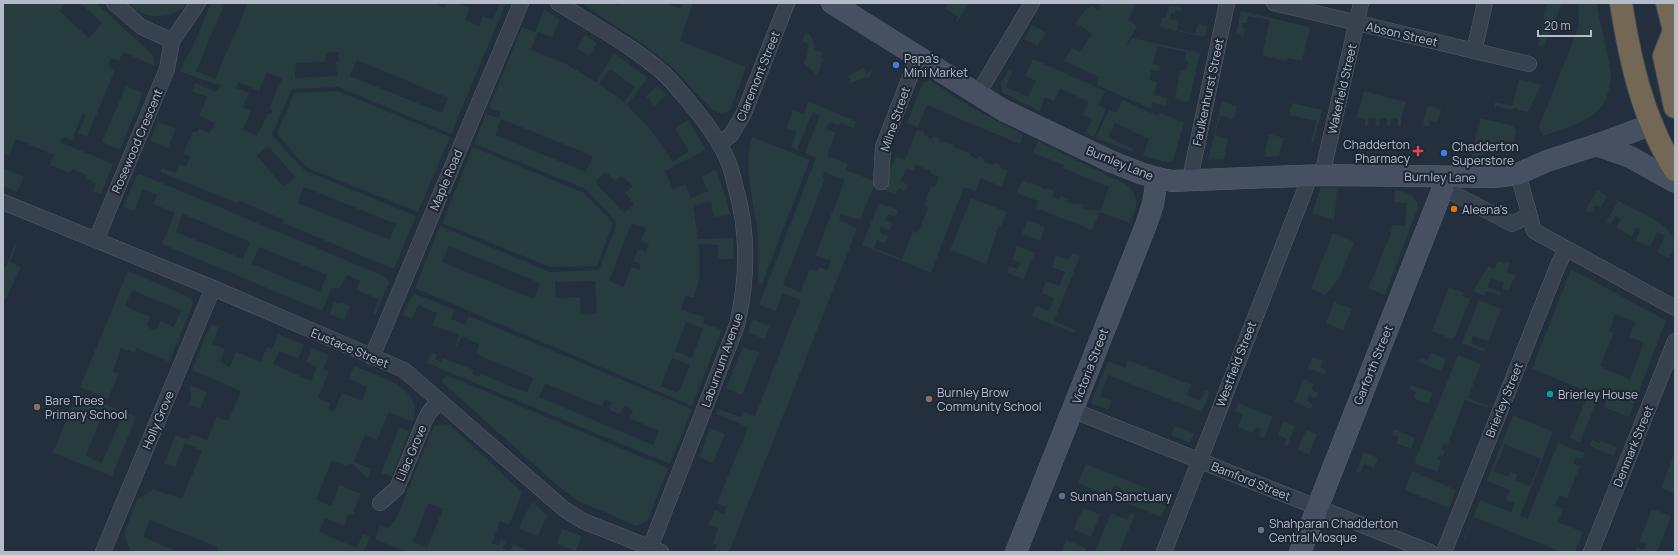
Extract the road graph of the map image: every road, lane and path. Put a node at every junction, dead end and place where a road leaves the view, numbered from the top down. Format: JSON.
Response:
{"nodes":[{"id":1,"x":114,"y":3,"type":"edge"},
{"id":2,"x":198,"y":3,"type":"edge"},
{"id":3,"x":521,"y":3,"type":"edge"},
{"id":4,"x":558,"y":3,"type":"edge"},
{"id":5,"x":787,"y":3,"type":"edge"},
{"id":6,"x":832,"y":3,"type":"edge"},
{"id":7,"x":1032,"y":3,"type":"edge"},
{"id":8,"x":1227,"y":3,"type":"edge"},
{"id":9,"x":1274,"y":3,"type":"edge"},
{"id":10,"x":1361,"y":3,"type":"edge"},
{"id":11,"x":1485,"y":3,"type":"edge"},
{"id":12,"x":1620,"y":3,"type":"edge"},
{"id":13,"x":1667,"y":3,"type":"edge"},
{"id":14,"x":1357,"y":24,"type":"junction"},
{"id":15,"x":1674,"y":33,"type":"edge"},
{"id":16,"x":172,"y":41,"type":"junction"},
{"id":17,"x":1474,"y":51,"type":"junction"},
{"id":18,"x":920,"y":58,"type":"junction"},
{"id":19,"x":1529,"y":64,"type":"dead end"},
{"id":20,"x":977,"y":95,"type":"junction"},
{"id":21,"x":1675,"y":107,"type":"edge"},
{"id":22,"x":1675,"y":118,"type":"edge"},
{"id":23,"x":1653,"y":124,"type":"junction"},
{"id":24,"x":720,"y":143,"type":"junction"},
{"id":25,"x":1596,"y":145,"type":"junction"},
{"id":26,"x":1675,"y":170,"type":"edge"},
{"id":27,"x":1518,"y":174,"type":"junction"},
{"id":28,"x":1315,"y":175,"type":"junction"},
{"id":29,"x":1157,"y":178,"type":"junction"},
{"id":30,"x":1192,"y":181,"type":"junction"},
{"id":31,"x":881,"y":182,"type":"dead end"},
{"id":32,"x":1443,"y":182,"type":"junction"},
{"id":33,"x":1675,"y":182,"type":"edge"},
{"id":34,"x":3,"y":202,"type":"edge"},
{"id":35,"x":1528,"y":215,"type":"junction"},
{"id":36,"x":96,"y":240,"type":"junction"},
{"id":37,"x":1566,"y":250,"type":"junction"},
{"id":38,"x":213,"y":288,"type":"junction"},
{"id":39,"x":1675,"y":308,"type":"edge"},
{"id":40,"x":1675,"y":341,"type":"edge"},
{"id":41,"x":372,"y":357,"type":"junction"},
{"id":42,"x":440,"y":401,"type":"junction"},
{"id":43,"x":1072,"y":410,"type":"junction"},
{"id":44,"x":1199,"y":460,"type":"junction"},
{"id":45,"x":380,"y":503,"type":"dead end"},
{"id":46,"x":1318,"y":507,"type":"junction"},
{"id":47,"x":656,"y":550,"type":"edge"},
{"id":48,"x":103,"y":552,"type":"edge"},
{"id":49,"x":1016,"y":552,"type":"edge"},
{"id":50,"x":1164,"y":552,"type":"edge"},
{"id":51,"x":1300,"y":552,"type":"edge"},
{"id":52,"x":1430,"y":552,"type":"edge"},
{"id":53,"x":1444,"y":552,"type":"edge"},
{"id":54,"x":1591,"y":552,"type":"edge"}],
"edges":[{"from":1,"to":16,"type":"street"},
{"from":2,"to":16,"type":"street","name":"Rosewood Crescent"},
{"from":3,"to":41,"type":"street","name":"Maple Road"},
{"from":4,"to":24,"type":"street","name":"Laburnum Avenue"},
{"from":5,"to":24,"type":"street","name":"Claremont Street"},
{"from":6,"to":18,"type":"street","name":"Burnley Lane"},
{"from":7,"to":20,"type":"street"},
{"from":8,"to":30,"type":"street","name":"Faulkenhurst Street"},
{"from":9,"to":14,"type":"street","name":"Abson Street"},
{"from":10,"to":14,"type":"street","name":"Wakefield Street"},
{"from":11,"to":17,"type":"street"},
{"from":12,"to":23,"type":"highway"},
{"from":13,"to":15,"type":"highway"},
{"from":14,"to":17,"type":"street","name":"Abson Street"},
{"from":14,"to":28,"type":"street","name":"Wakefield Street"},
{"from":15,"to":21,"type":"highway"},
{"from":16,"to":36,"type":"street","name":"Rosewood Crescent"},
{"from":17,"to":19,"type":"street","name":"Abson Street"},
{"from":18,"to":20,"type":"street","name":"Burnley Lane"},
{"from":18,"to":31,"type":"street","name":"Milne Street"},
{"from":20,"to":29,"type":"street","name":"Burnley Lane"},
{"from":22,"to":23,"type":"highway"},
{"from":23,"to":25,"type":"street","name":"Burnley Lane"},
{"from":23,"to":26,"type":"highway"},
{"from":24,"to":47,"type":"street","name":"Laburnum Avenue"},
{"from":25,"to":27,"type":"street","name":"Burnley Lane"},
{"from":25,"to":33,"type":"street"},
{"from":27,"to":32,"type":"street","name":"Burnley Lane"},
{"from":27,"to":35,"type":"street"},
{"from":28,"to":30,"type":"street","name":"Burnley Lane"},
{"from":28,"to":32,"type":"street","name":"Burnley Lane"},
{"from":28,"to":44,"type":"street","name":"Westfield Street"},
{"from":29,"to":30,"type":"street","name":"Burnley Lane"},
{"from":29,"to":43,"type":"street","name":"Victoria Street"},
{"from":32,"to":35,"type":"street","name":"Burnley Lane"},
{"from":32,"to":46,"type":"street","name":"Garforth Street"},
{"from":34,"to":36,"type":"street","name":"Eustace Street"},
{"from":35,"to":37,"type":"street"},
{"from":36,"to":38,"type":"street","name":"Eustace Street"},
{"from":37,"to":39,"type":"street"},
{"from":37,"to":53,"type":"street","name":"Brierley Street"},
{"from":38,"to":41,"type":"street","name":"Eustace Street"},
{"from":38,"to":48,"type":"street","name":"Holly Grove"},
{"from":40,"to":54,"type":"street","name":"Denmark Street"},
{"from":41,"to":42,"type":"street","name":"Eustace Street"},
{"from":42,"to":45,"type":"street","name":"Lilac Grove"},
{"from":42,"to":47,"type":"street","name":"Eustace Street"},
{"from":43,"to":44,"type":"street","name":"Bamford Street"},
{"from":43,"to":49,"type":"street","name":"Victoria Street"},
{"from":44,"to":46,"type":"street","name":"Bamford Street"},
{"from":44,"to":50,"type":"street","name":"Westfield Street"},
{"from":46,"to":51,"type":"street","name":"Garforth Street"},
{"from":46,"to":52,"type":"street","name":"Bamford Street"}]}
